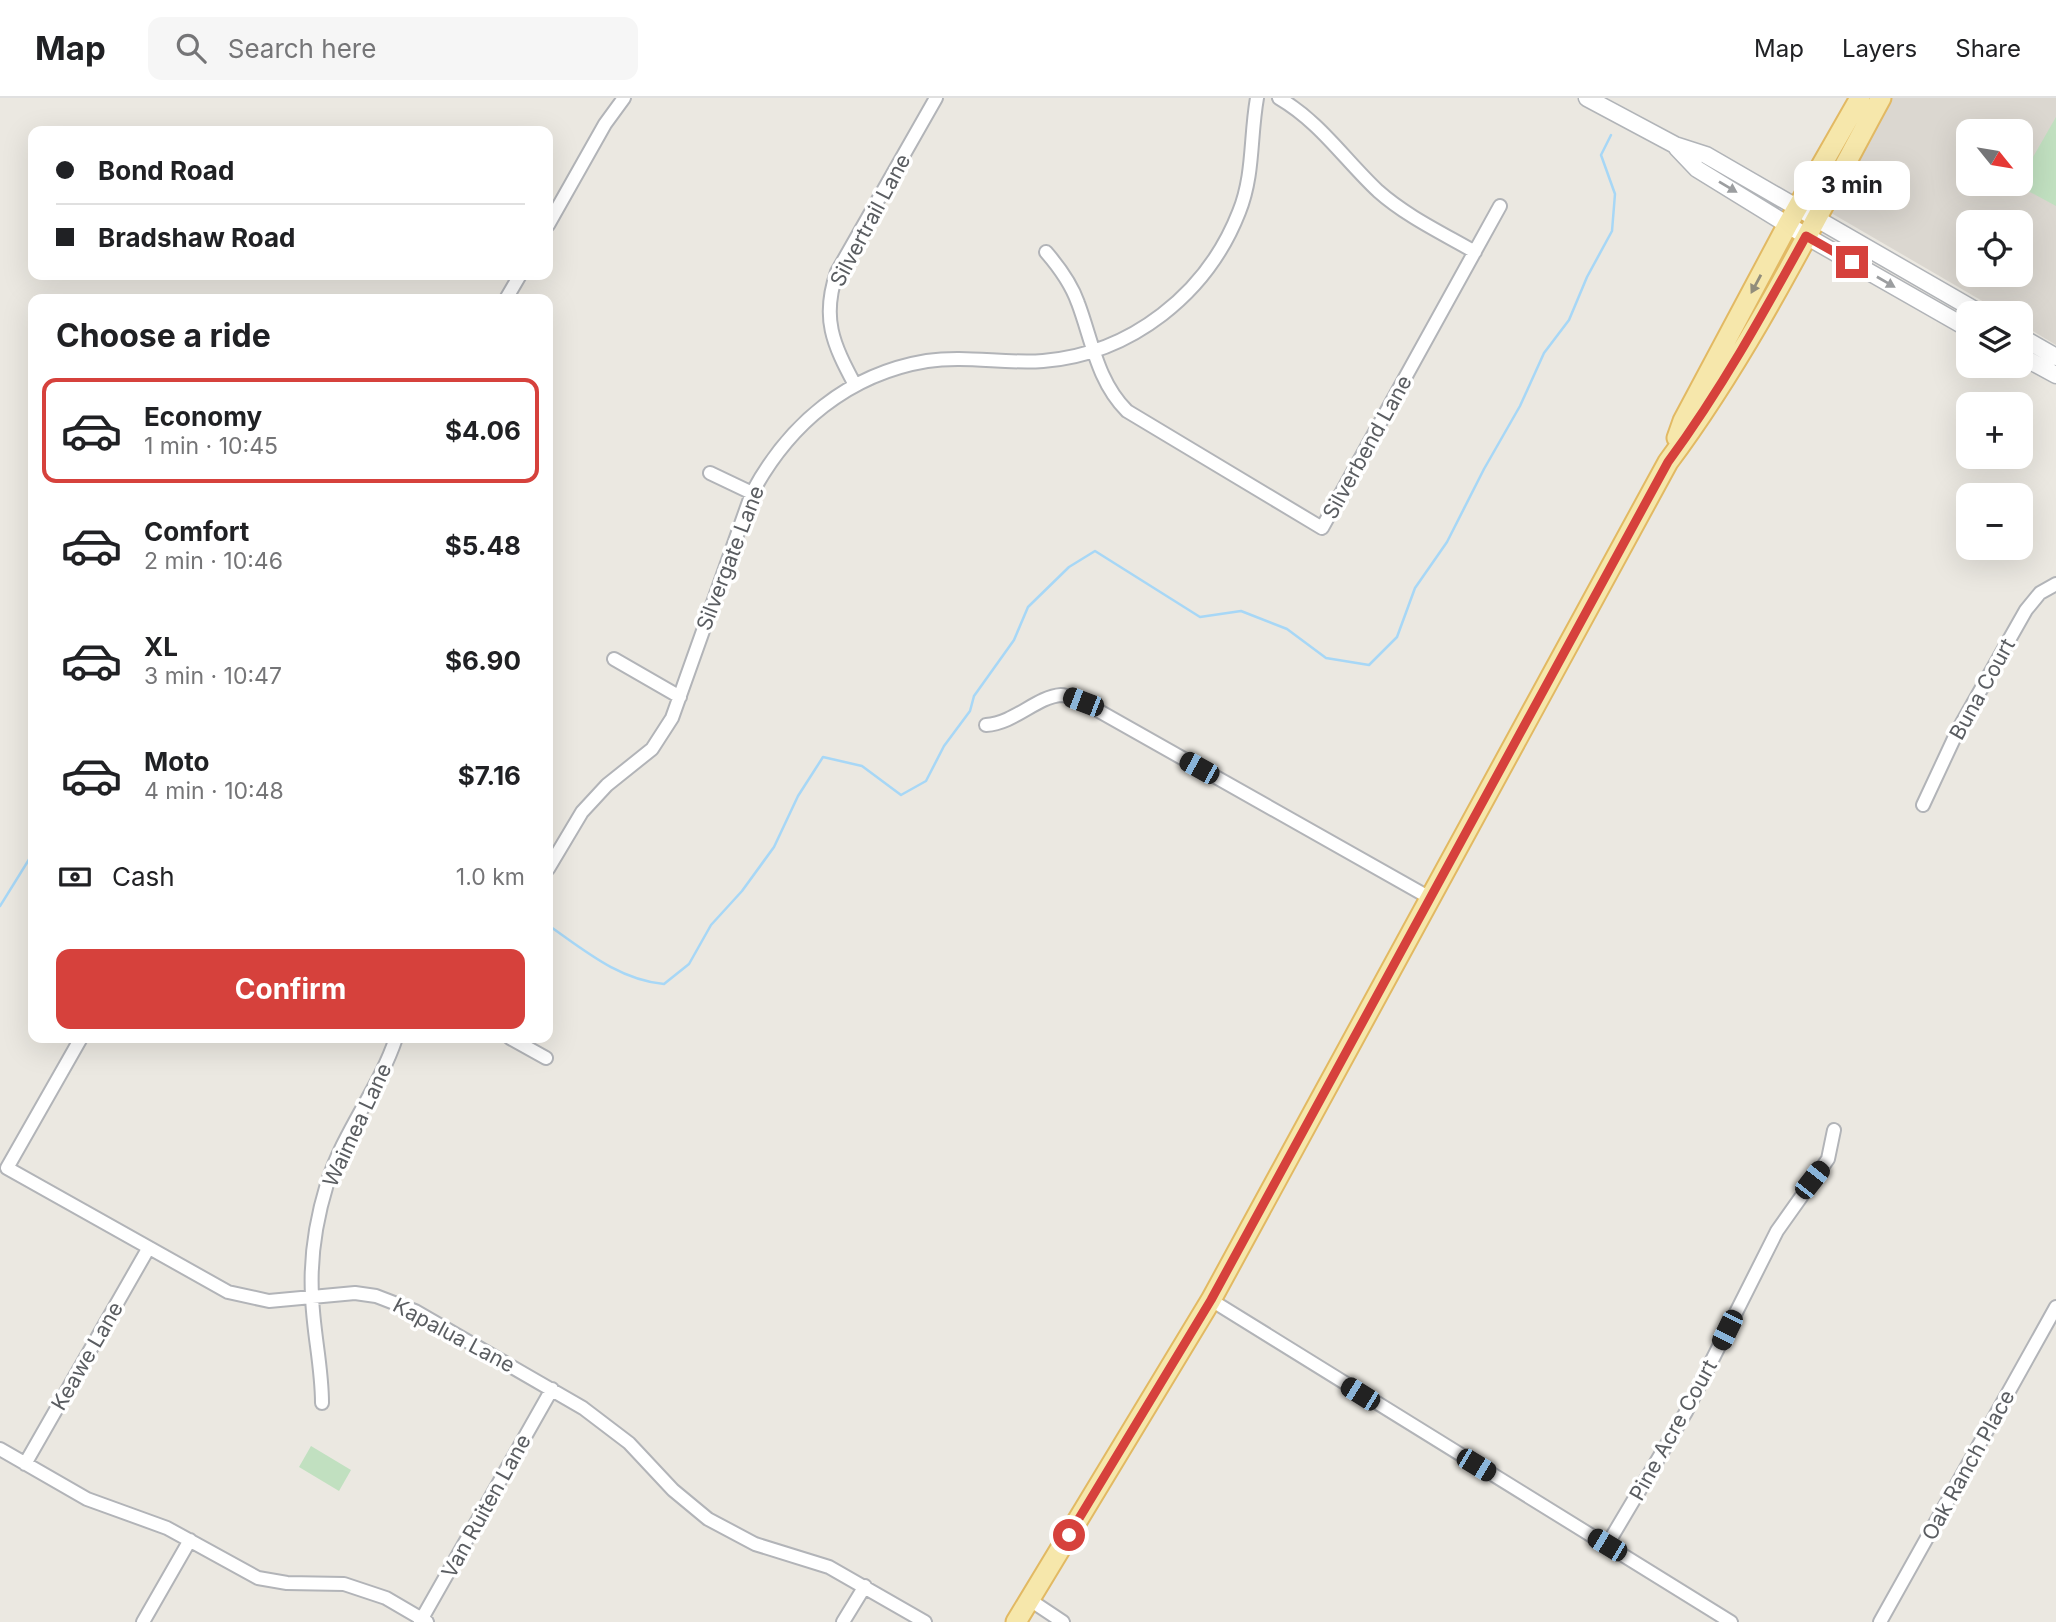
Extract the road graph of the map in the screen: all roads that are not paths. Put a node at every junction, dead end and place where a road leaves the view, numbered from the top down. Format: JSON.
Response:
{"nodes":[{"id":1,"x":624,"y":98,"type":"edge"},
{"id":2,"x":936,"y":98,"type":"edge"},
{"id":3,"x":1257,"y":98,"type":"edge"},
{"id":4,"x":1279,"y":98,"type":"edge"},
{"id":5,"x":1587,"y":98,"type":"edge"},
{"id":6,"x":1860,"y":98,"type":"edge"},
{"id":7,"x":1881,"y":98,"type":"edge"},
{"id":8,"x":1500,"y":206,"type":"dead end"},
{"id":9,"x":553,"y":216,"type":"edge"},
{"id":10,"x":1793,"y":216,"type":"junction"},
{"id":11,"x":1816,"y":218,"type":"junction"},
{"id":12,"x":1806,"y":236,"type":"junction"},
{"id":13,"x":1046,"y":251,"type":"dead end"},
{"id":14,"x":1475,"y":252,"type":"junction"},
{"id":15,"x":1959,"y":301,"type":"edge"},
{"id":16,"x":1739,"y":317,"type":"junction"},
{"id":17,"x":1956,"y":321,"type":"edge"},
{"id":18,"x":2033,"y":344,"type":"edge"},
{"id":19,"x":1094,"y":351,"type":"junction"},
{"id":20,"x":2056,"y":357,"type":"edge"},
{"id":21,"x":2033,"y":363,"type":"edge"},
{"id":22,"x":2056,"y":375,"type":"edge"},
{"id":23,"x":855,"y":385,"type":"junction"},
{"id":24,"x":1714,"y":397,"type":"junction"},
{"id":25,"x":1668,"y":462,"type":"junction"},
{"id":26,"x":709,"y":473,"type":"dead end"},
{"id":27,"x":752,"y":493,"type":"junction"},
{"id":28,"x":2056,"y":584,"type":"edge"},
{"id":29,"x":614,"y":659,"type":"dead end"},
{"id":30,"x":680,"y":697,"type":"junction"},
{"id":31,"x":986,"y":724,"type":"dead end"},
{"id":32,"x":1923,"y":805,"type":"dead end"},
{"id":33,"x":553,"y":860,"type":"edge"},
{"id":34,"x":1430,"y":898,"type":"junction"},
{"id":35,"x":79,"y":1043,"type":"edge"},
{"id":36,"x":394,"y":1043,"type":"edge"},
{"id":37,"x":519,"y":1043,"type":"edge"},
{"id":38,"x":546,"y":1058,"type":"dead end"},
{"id":39,"x":1834,"y":1130,"type":"dead end"},
{"id":40,"x":148,"y":1249,"type":"junction"},
{"id":41,"x":312,"y":1297,"type":"junction"},
{"id":42,"x":1211,"y":1300,"type":"junction"},
{"id":43,"x":2056,"y":1307,"type":"edge"},
{"id":44,"x":552,"y":1389,"type":"junction"},
{"id":45,"x":322,"y":1403,"type":"dead end"},
{"id":46,"x":0,"y":1449,"type":"edge"},
{"id":47,"x":25,"y":1464,"type":"junction"},
{"id":48,"x":190,"y":1540,"type":"junction"},
{"id":49,"x":1607,"y":1545,"type":"junction"},
{"id":50,"x":865,"y":1586,"type":"junction"},
{"id":51,"x":1030,"y":1600,"type":"junction"},
{"id":52,"x":423,"y":1621,"type":"edge"},
{"id":53,"x":1020,"y":1621,"type":"edge"},
{"id":54,"x":143,"y":1622,"type":"edge"},
{"id":55,"x":843,"y":1622,"type":"edge"},
{"id":56,"x":925,"y":1622,"type":"edge"},
{"id":57,"x":1062,"y":1622,"type":"edge"},
{"id":58,"x":1731,"y":1622,"type":"edge"},
{"id":59,"x":1880,"y":1622,"type":"edge"}],
"edges":[{"from":1,"to":9,"type":"street"},
{"from":2,"to":23,"type":"street","name":"Silvertrail Lane"},
{"from":3,"to":19,"type":"street","name":"Silvergate Lane"},
{"from":4,"to":14,"type":"street"},
{"from":5,"to":10,"type":"main road"},
{"from":6,"to":10,"type":"main road"},
{"from":7,"to":11,"type":"main road"},
{"from":8,"to":14,"type":"street","name":"Silverbend Lane"},
{"from":10,"to":11,"type":"main road"},
{"from":10,"to":12,"type":"main road"},
{"from":10,"to":16,"type":"main road","one_way":true},
{"from":11,"to":12,"type":"main road"},
{"from":11,"to":15,"type":"main road"},
{"from":12,"to":17,"type":"main road","one_way":true},
{"from":12,"to":24,"type":"main road"},
{"from":13,"to":19,"type":"street"},
{"from":14,"to":19,"type":"street","name":"Silverbend Lane"},
{"from":16,"to":24,"type":"main road"},
{"from":16,"to":25,"type":"main road"},
{"from":18,"to":20,"type":"main road"},
{"from":19,"to":23,"type":"street","name":"Silvergate Lane"},
{"from":21,"to":22,"type":"main road"},
{"from":23,"to":27,"type":"street","name":"Silvergate Lane"},
{"from":24,"to":25,"type":"main road"},
{"from":25,"to":34,"type":"main road"},
{"from":26,"to":27,"type":"street"},
{"from":27,"to":30,"type":"street","name":"Silvergate Lane"},
{"from":28,"to":32,"type":"street","name":"Buna Court"},
{"from":29,"to":30,"type":"street"},
{"from":30,"to":33,"type":"street","name":"Silvergate Lane"},
{"from":31,"to":34,"type":"street"},
{"from":34,"to":42,"type":"main road"},
{"from":35,"to":40,"type":"street","name":"Kapalua Lane"},
{"from":36,"to":41,"type":"street","name":"Waimea Lane"},
{"from":37,"to":38,"type":"street"},
{"from":39,"to":49,"type":"street","name":"Pine Acre Court"},
{"from":40,"to":41,"type":"street","name":"Kapalua Lane"},
{"from":40,"to":47,"type":"street","name":"Keawe Lane"},
{"from":41,"to":44,"type":"street","name":"Kapalua Lane"},
{"from":41,"to":45,"type":"street","name":"Waimea Lane"},
{"from":42,"to":49,"type":"street"},
{"from":42,"to":51,"type":"main road"},
{"from":43,"to":59,"type":"street","name":"Oak Ranch Place"},
{"from":44,"to":50,"type":"street","name":"Kapalua Lane"},
{"from":44,"to":52,"type":"street","name":"Van Ruiten Lane"},
{"from":46,"to":47,"type":"street"},
{"from":47,"to":48,"type":"street"},
{"from":48,"to":52,"type":"street"},
{"from":48,"to":54,"type":"street"},
{"from":49,"to":58,"type":"street"},
{"from":50,"to":55,"type":"street"},
{"from":50,"to":56,"type":"street","name":"Kapalua Lane"},
{"from":51,"to":53,"type":"main road"},
{"from":51,"to":57,"type":"street"}]}
